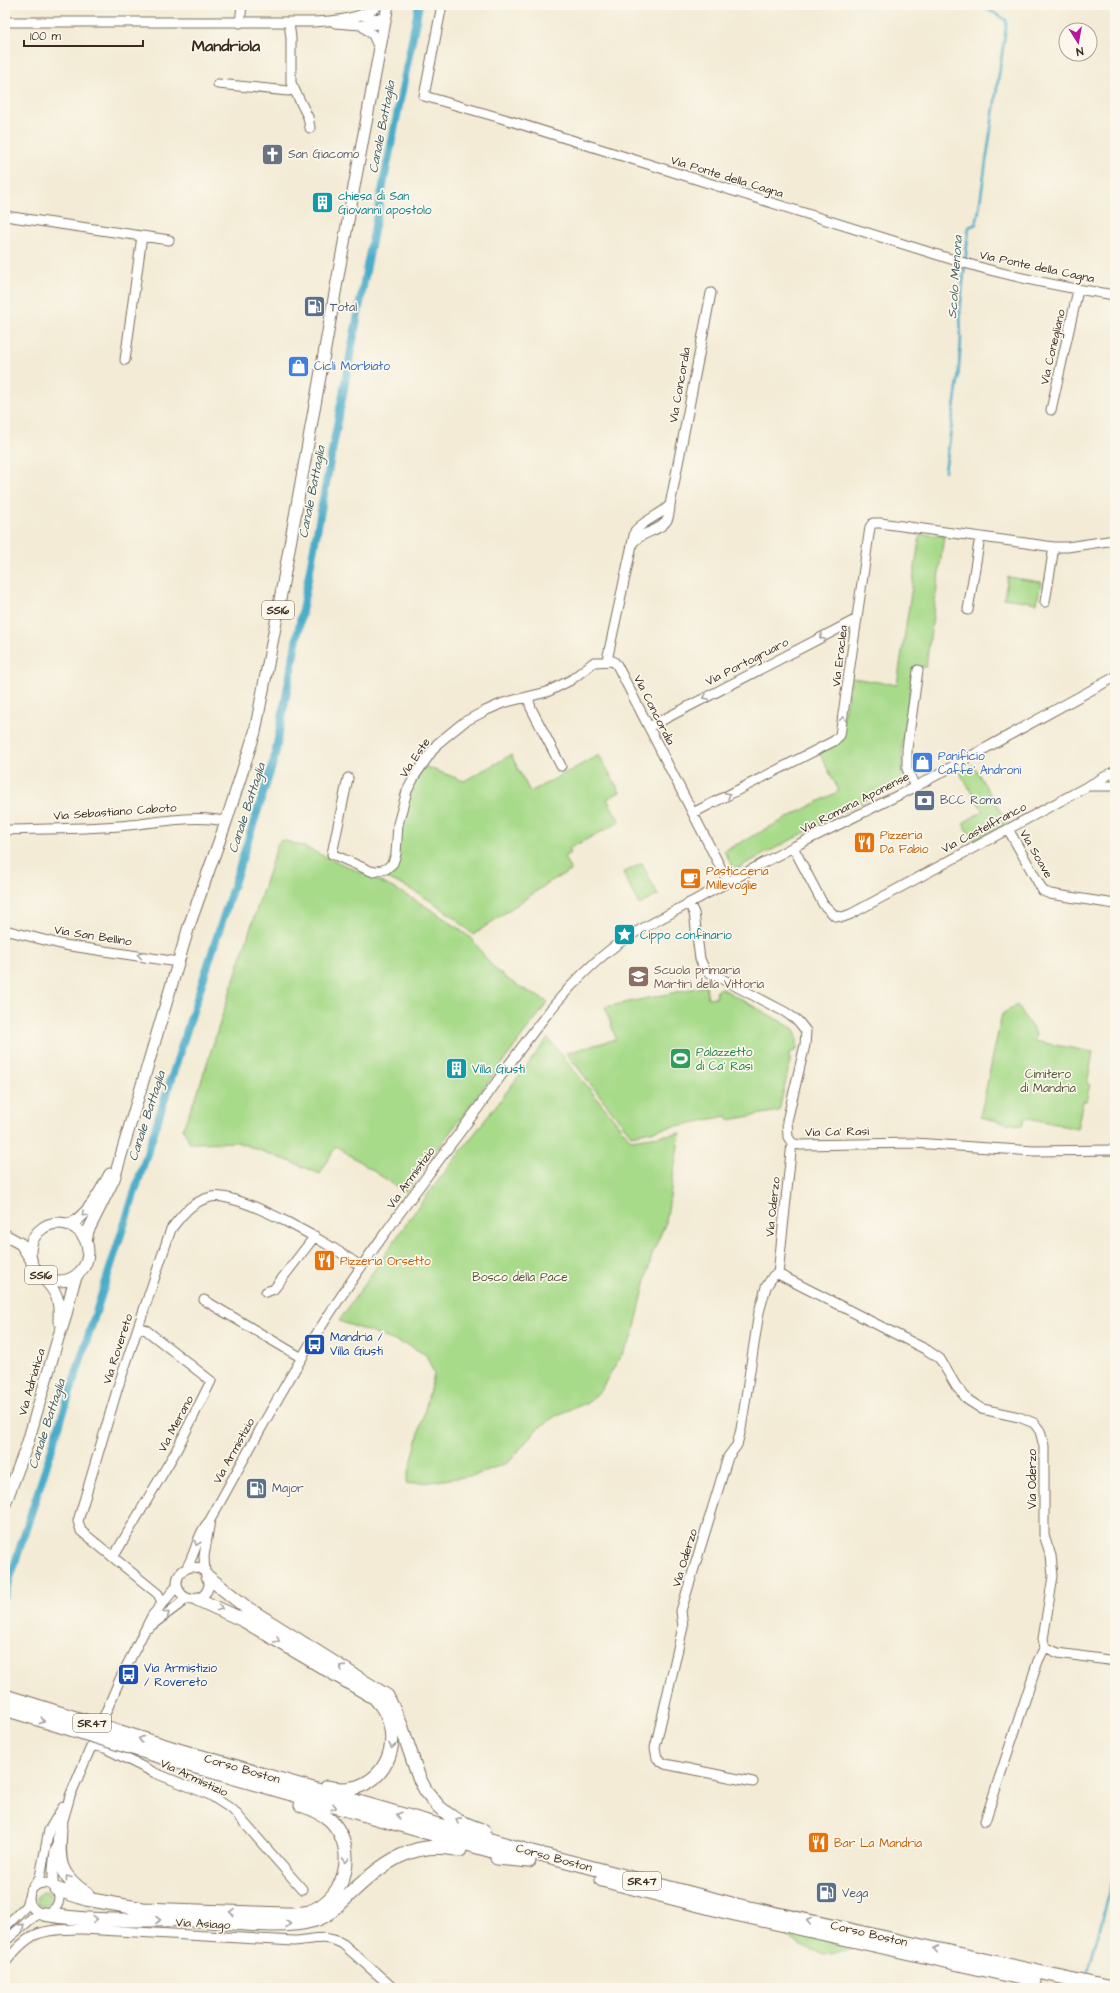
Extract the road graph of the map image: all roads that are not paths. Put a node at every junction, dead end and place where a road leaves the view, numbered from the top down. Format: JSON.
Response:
{"nodes":[{"id":1,"x":240,"y":5,"type":"edge"},
{"id":2,"x":379,"y":5,"type":"edge"},
{"id":3,"x":388,"y":5,"type":"edge"},
{"id":4,"x":442,"y":5,"type":"edge"},
{"id":5,"x":360,"y":15,"type":"junction"},
{"id":6,"x":328,"y":21,"type":"junction"},
{"id":7,"x":5,"y":22,"type":"edge"},
{"id":8,"x":384,"y":22,"type":"junction"},
{"id":9,"x":240,"y":23,"type":"junction"},
{"id":10,"x":290,"y":23,"type":"junction"},
{"id":11,"x":361,"y":25,"type":"junction"},
{"id":12,"x":379,"y":48,"type":"junction"},
{"id":13,"x":218,"y":84,"type":"dead end"},
{"id":14,"x":294,"y":88,"type":"junction"},
{"id":15,"x":310,"y":128,"type":"dead end"},
{"id":16,"x":5,"y":216,"type":"edge"},
{"id":17,"x":142,"y":236,"type":"junction"},
{"id":18,"x":169,"y":240,"type":"dead end"},
{"id":19,"x":1078,"y":290,"type":"junction"},
{"id":20,"x":711,"y":293,"type":"dead end"},
{"id":21,"x":1115,"y":295,"type":"edge"},
{"id":22,"x":125,"y":360,"type":"dead end"},
{"id":23,"x":1050,"y":410,"type":"dead end"},
{"id":24,"x":980,"y":537,"type":"junction"},
{"id":25,"x":1115,"y":540,"type":"edge"},
{"id":26,"x":1054,"y":547,"type":"junction"},
{"id":27,"x":1045,"y":602,"type":"dead end"},
{"id":28,"x":968,"y":610,"type":"dead end"},
{"id":29,"x":856,"y":619,"type":"junction"},
{"id":30,"x":607,"y":660,"type":"junction"},
{"id":31,"x":918,"y":670,"type":"dead end"},
{"id":32,"x":1115,"y":677,"type":"edge"},
{"id":33,"x":528,"y":697,"type":"junction"},
{"id":34,"x":649,"y":727,"type":"junction"},
{"id":35,"x":561,"y":766,"type":"dead end"},
{"id":36,"x":1115,"y":771,"type":"edge"},
{"id":37,"x":348,"y":778,"type":"dead end"},
{"id":38,"x":1088,"y":786,"type":"junction"},
{"id":39,"x":1115,"y":786,"type":"edge"},
{"id":40,"x":915,"y":787,"type":"junction"},
{"id":41,"x":693,"y":813,"type":"junction"},
{"id":42,"x":226,"y":822,"type":"junction"},
{"id":43,"x":1008,"y":829,"type":"junction"},
{"id":44,"x":5,"y":830,"type":"edge"},
{"id":45,"x":793,"y":847,"type":"junction"},
{"id":46,"x":728,"y":882,"type":"junction"},
{"id":47,"x":689,"y":903,"type":"junction"},
{"id":48,"x":1115,"y":904,"type":"edge"},
{"id":49,"x":5,"y":930,"type":"edge"},
{"id":50,"x":178,"y":962,"type":"junction"},
{"id":51,"x":792,"y":1143,"type":"junction"},
{"id":52,"x":1115,"y":1150,"type":"edge"},
{"id":53,"x":120,"y":1158,"type":"junction"},
{"id":54,"x":70,"y":1225,"type":"junction"},
{"id":55,"x":36,"y":1233,"type":"junction"},
{"id":56,"x":5,"y":1235,"type":"edge"},
{"id":57,"x":315,"y":1236,"type":"junction"},
{"id":58,"x":86,"y":1242,"type":"junction"},
{"id":59,"x":30,"y":1258,"type":"junction"},
{"id":60,"x":361,"y":1268,"type":"junction"},
{"id":61,"x":778,"y":1274,"type":"junction"},
{"id":62,"x":40,"y":1275,"type":"junction"},
{"id":63,"x":77,"y":1275,"type":"junction"},
{"id":64,"x":266,"y":1292,"type":"dead end"},
{"id":65,"x":204,"y":1300,"type":"dead end"},
{"id":66,"x":138,"y":1326,"type":"junction"},
{"id":67,"x":59,"y":1336,"type":"junction"},
{"id":68,"x":302,"y":1358,"type":"junction"},
{"id":69,"x":9,"y":1480,"type":"edge"},
{"id":70,"x":5,"y":1504,"type":"edge"},
{"id":71,"x":210,"y":1520,"type":"junction"},
{"id":72,"x":114,"y":1556,"type":"junction"},
{"id":73,"x":186,"y":1569,"type":"junction"},
{"id":74,"x":207,"y":1575,"type":"junction"},
{"id":75,"x":177,"y":1586,"type":"junction"},
{"id":76,"x":191,"y":1598,"type":"junction"},
{"id":77,"x":162,"y":1602,"type":"junction"},
{"id":78,"x":146,"y":1629,"type":"junction"},
{"id":79,"x":1045,"y":1647,"type":"junction"},
{"id":80,"x":1115,"y":1661,"type":"edge"},
{"id":81,"x":5,"y":1696,"type":"edge"},
{"id":82,"x":5,"y":1710,"type":"edge"},
{"id":83,"x":92,"y":1745,"type":"junction"},
{"id":84,"x":177,"y":1756,"type":"junction"},
{"id":85,"x":268,"y":1777,"type":"junction"},
{"id":86,"x":233,"y":1778,"type":"junction"},
{"id":87,"x":753,"y":1782,"type":"dead end"},
{"id":88,"x":70,"y":1796,"type":"junction"},
{"id":89,"x":985,"y":1821,"type":"dead end"},
{"id":90,"x":60,"y":1829,"type":"junction"},
{"id":91,"x":530,"y":1857,"type":"junction"},
{"id":92,"x":34,"y":1886,"type":"junction"},
{"id":93,"x":55,"y":1887,"type":"junction"},
{"id":94,"x":302,"y":1889,"type":"dead end"},
{"id":95,"x":28,"y":1899,"type":"junction"},
{"id":96,"x":99,"y":1902,"type":"junction"},
{"id":97,"x":43,"y":1914,"type":"junction"},
{"id":98,"x":5,"y":1927,"type":"edge"},
{"id":99,"x":5,"y":1941,"type":"edge"},
{"id":100,"x":5,"y":1963,"type":"edge"},
{"id":101,"x":393,"y":1988,"type":"edge"},
{"id":102,"x":1069,"y":1988,"type":"edge"},
{"id":103,"x":1111,"y":1988,"type":"edge"}],
"edges":[{"from":1,"to":9,"type":"street"},
{"from":2,"to":5,"type":"street"},
{"from":3,"to":8,"type":"main road","number":"SS16"},
{"from":4,"to":19,"type":"street","name":"Via Ponte della Cagna"},
{"from":5,"to":6,"type":"street"},
{"from":5,"to":8,"type":"street"},
{"from":6,"to":10,"type":"street"},
{"from":6,"to":11,"type":"street"},
{"from":7,"to":9,"type":"street"},
{"from":8,"to":11,"type":"street"},
{"from":8,"to":12,"type":"main road","number":"SS16"},
{"from":9,"to":10,"type":"street"},
{"from":10,"to":14,"type":"street"},
{"from":11,"to":12,"type":"street"},
{"from":12,"to":42,"type":"main road","number":"SS16"},
{"from":13,"to":14,"type":"street"},
{"from":14,"to":15,"type":"street"},
{"from":16,"to":17,"type":"street"},
{"from":17,"to":18,"type":"street"},
{"from":17,"to":22,"type":"street"},
{"from":19,"to":21,"type":"street","name":"Via Ponte della Cagna"},
{"from":19,"to":23,"type":"street","name":"Via Conegliano"},
{"from":20,"to":30,"type":"street","name":"Via Concordia"},
{"from":24,"to":26,"type":"street","name":"Via Eraclea"},
{"from":24,"to":28,"type":"street"},
{"from":24,"to":29,"type":"street","name":"Via Eraclea"},
{"from":25,"to":26,"type":"street","name":"Via Eraclea"},
{"from":26,"to":27,"type":"street"},
{"from":29,"to":34,"type":"street","name":"Via Portogruaro","one_way":true},
{"from":41,"to":29,"type":"street","name":"Via Eraclea","one_way":true},
{"from":30,"to":33,"type":"street","name":"Via Este"},
{"from":30,"to":34,"type":"street","name":"Via Concordia"},
{"from":31,"to":40,"type":"street"},
{"from":32,"to":40,"type":"street","name":"Via Romana Aponense"},
{"from":33,"to":35,"type":"street"},
{"from":33,"to":37,"type":"street","name":"Via Este"},
{"from":34,"to":41,"type":"street","name":"Via Concordia"},
{"from":36,"to":38,"type":"street","name":"Via Castelfranco"},
{"from":38,"to":39,"type":"street","name":"Via Castelfranco"},
{"from":38,"to":43,"type":"street","name":"Via Castelfranco"},
{"from":40,"to":45,"type":"street","name":"Via Romana Aponense"},
{"from":41,"to":46,"type":"street","name":"Via Concordia"},
{"from":42,"to":44,"type":"street","name":"Via Sebastiano Caboto"},
{"from":42,"to":50,"type":"main road","number":"SS16"},
{"from":43,"to":45,"type":"street","name":"Via Castelfranco"},
{"from":43,"to":48,"type":"street","name":"Via Soave"},
{"from":45,"to":46,"type":"street","name":"Via Romana Aponense"},
{"from":46,"to":47,"type":"street","name":"Via Romana Aponense"},
{"from":47,"to":51,"type":"street","name":"Via Ca' Rasi"},
{"from":47,"to":60,"type":"street","name":"Via Armistizio"},
{"from":50,"to":49,"type":"street","name":"Via San Bellino","one_way":true},
{"from":50,"to":53,"type":"main road","number":"SS16"},
{"from":51,"to":52,"type":"street","name":"Via Ca' Rasi"},
{"from":51,"to":61,"type":"street","name":"Via Oderzo"},
{"from":53,"to":54,"type":"main road","number":"SS16","one_way":true},
{"from":53,"to":58,"type":"main road","number":"SS16"},
{"from":54,"to":55,"type":"main road"},
{"from":54,"to":58,"type":"main road"},
{"from":55,"to":56,"type":"main road"},
{"from":55,"to":59,"type":"main road","number":"SS16"},
{"from":56,"to":59,"type":"main road"},
{"from":57,"to":60,"type":"street","name":"Via Rovereto"},
{"from":57,"to":64,"type":"street"},
{"from":57,"to":66,"type":"street","name":"Via Rovereto"},
{"from":58,"to":63,"type":"main road","number":"SS16"},
{"from":59,"to":62,"type":"main road","number":"SS16"},
{"from":60,"to":68,"type":"street","name":"Via Armistizio"},
{"from":61,"to":79,"type":"street","name":"Via Oderzo"},
{"from":61,"to":87,"type":"street","name":"Via Oderzo"},
{"from":62,"to":63,"type":"main road","number":"SS16"},
{"from":62,"to":67,"type":"main road","name":"Via Adriatica","number":"SS16"},
{"from":63,"to":67,"type":"main road","name":"Via Adriatica","number":"SS16"},
{"from":65,"to":68,"type":"street"},
{"from":66,"to":72,"type":"street","name":"Via Rovereto"},
{"from":66,"to":72,"type":"street","name":"Via Merano"},
{"from":67,"to":69,"type":"main road","name":"Via Adriatica","number":"SS16"},
{"from":68,"to":71,"type":"street","name":"Via Armistizio"},
{"from":69,"to":70,"type":"main road","name":"Via Adriatica","number":"SS16"},
{"from":71,"to":73,"type":"street","name":"Via Armistizio","one_way":true},
{"from":71,"to":74,"type":"street"},
{"from":72,"to":77,"type":"street","name":"Via Rovereto"},
{"from":73,"to":74,"type":"street"},
{"from":73,"to":75,"type":"street"},
{"from":74,"to":76,"type":"street"},
{"from":91,"to":74,"type":"highway","one_way":true},
{"from":75,"to":76,"type":"street"},
{"from":75,"to":77,"type":"street"},
{"from":78,"to":76,"type":"street","one_way":true},
{"from":76,"to":85,"type":"highway","one_way":true},
{"from":77,"to":78,"type":"street"},
{"from":78,"to":83,"type":"street"},
{"from":79,"to":80,"type":"street"},
{"from":79,"to":89,"type":"street","name":"Via Oderzo"},
{"from":84,"to":81,"type":"highway","name":"Corso Boston","number":"SR47","one_way":true,"bridge":true},
{"from":82,"to":84,"type":"highway","name":"Corso Boston","number":"SR47","one_way":true,"bridge":true},
{"from":83,"to":88,"type":"street"},
{"from":83,"to":94,"type":"street","name":"Via Armistizio"},
{"from":84,"to":85,"type":"highway","name":"Corso Boston","number":"SR47"},
{"from":84,"to":86,"type":"highway","name":"Corso Boston","number":"SR47"},
{"from":91,"to":85,"type":"highway","name":"Corso Boston","number":"SR47","one_way":true},
{"from":86,"to":91,"type":"highway","name":"Corso Boston","number":"SR47","one_way":true},
{"from":86,"to":96,"type":"highway","one_way":true},
{"from":88,"to":90,"type":"street"},
{"from":88,"to":92,"type":"street"},
{"from":90,"to":93,"type":"street"},
{"from":96,"to":90,"type":"highway","one_way":true},
{"from":97,"to":91,"type":"highway","one_way":true},
{"from":91,"to":102,"type":"highway","name":"Corso Boston","number":"SR47"},
{"from":103,"to":91,"type":"highway","name":"Corso Boston","number":"SR47","one_way":true},
{"from":92,"to":93,"type":"street"},
{"from":92,"to":95,"type":"street"},
{"from":93,"to":96,"type":"highway"},
{"from":93,"to":97,"type":"street"},
{"from":95,"to":97,"type":"street"},
{"from":95,"to":98,"type":"street"},
{"from":99,"to":97,"type":"street","one_way":true},
{"from":100,"to":101,"type":"street","name":"Via Asiago"}]}
